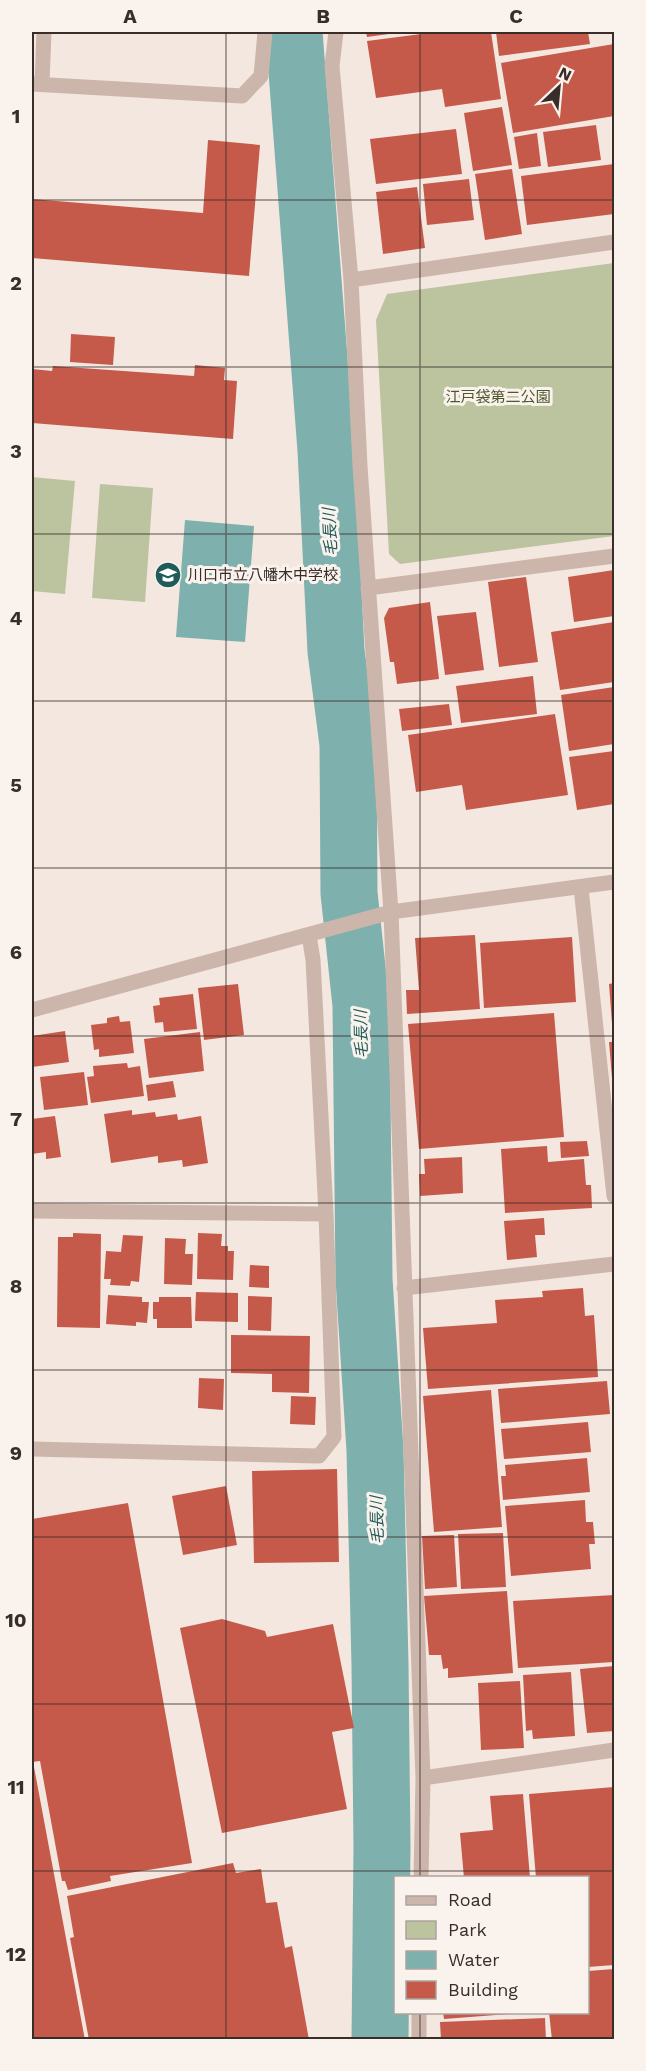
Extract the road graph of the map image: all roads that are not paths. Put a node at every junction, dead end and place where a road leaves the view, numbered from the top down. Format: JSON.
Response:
{"nodes":[{"id":1,"x":44,"y":32,"type":"edge"},
{"id":2,"x":265,"y":32,"type":"edge"},
{"id":3,"x":336,"y":32,"type":"edge"},
{"id":4,"x":37,"y":84,"type":"edge"},
{"id":5,"x":615,"y":242,"type":"edge"},
{"id":6,"x":351,"y":280,"type":"junction"},
{"id":7,"x":615,"y":556,"type":"edge"},
{"id":8,"x":368,"y":588,"type":"junction"},
{"id":9,"x":615,"y":882,"type":"edge"},
{"id":10,"x":581,"y":888,"type":"junction"},
{"id":11,"x":391,"y":912,"type":"junction"},
{"id":12,"x":309,"y":934,"type":"junction"},
{"id":13,"x":32,"y":1010,"type":"edge"},
{"id":14,"x":615,"y":1196,"type":"edge"},
{"id":15,"x":32,"y":1211,"type":"edge"},
{"id":16,"x":326,"y":1214,"type":"junction"},
{"id":17,"x":615,"y":1264,"type":"edge"},
{"id":18,"x":404,"y":1288,"type":"junction"},
{"id":19,"x":32,"y":1449,"type":"edge"},
{"id":20,"x":615,"y":1750,"type":"edge"},
{"id":21,"x":423,"y":1778,"type":"junction"},
{"id":22,"x":421,"y":1876,"type":"edge"},
{"id":23,"x":419,"y":2014,"type":"edge"},
{"id":24,"x":419,"y":2040,"type":"edge"}],
"edges":[{"from":1,"to":4,"type":"street"},
{"from":2,"to":4,"type":"street"},
{"from":3,"to":6,"type":"street"},
{"from":5,"to":6,"type":"street"},
{"from":6,"to":8,"type":"street"},
{"from":7,"to":8,"type":"street"},
{"from":8,"to":11,"type":"street"},
{"from":9,"to":10,"type":"street"},
{"from":10,"to":11,"type":"street"},
{"from":10,"to":14,"type":"street"},
{"from":11,"to":12,"type":"street"},
{"from":11,"to":18,"type":"street"},
{"from":12,"to":13,"type":"street"},
{"from":12,"to":16,"type":"street"},
{"from":15,"to":16,"type":"street"},
{"from":16,"to":19,"type":"street"},
{"from":17,"to":18,"type":"street"},
{"from":18,"to":21,"type":"street"},
{"from":20,"to":21,"type":"street"},
{"from":21,"to":22,"type":"street"},
{"from":23,"to":24,"type":"street"}]}
